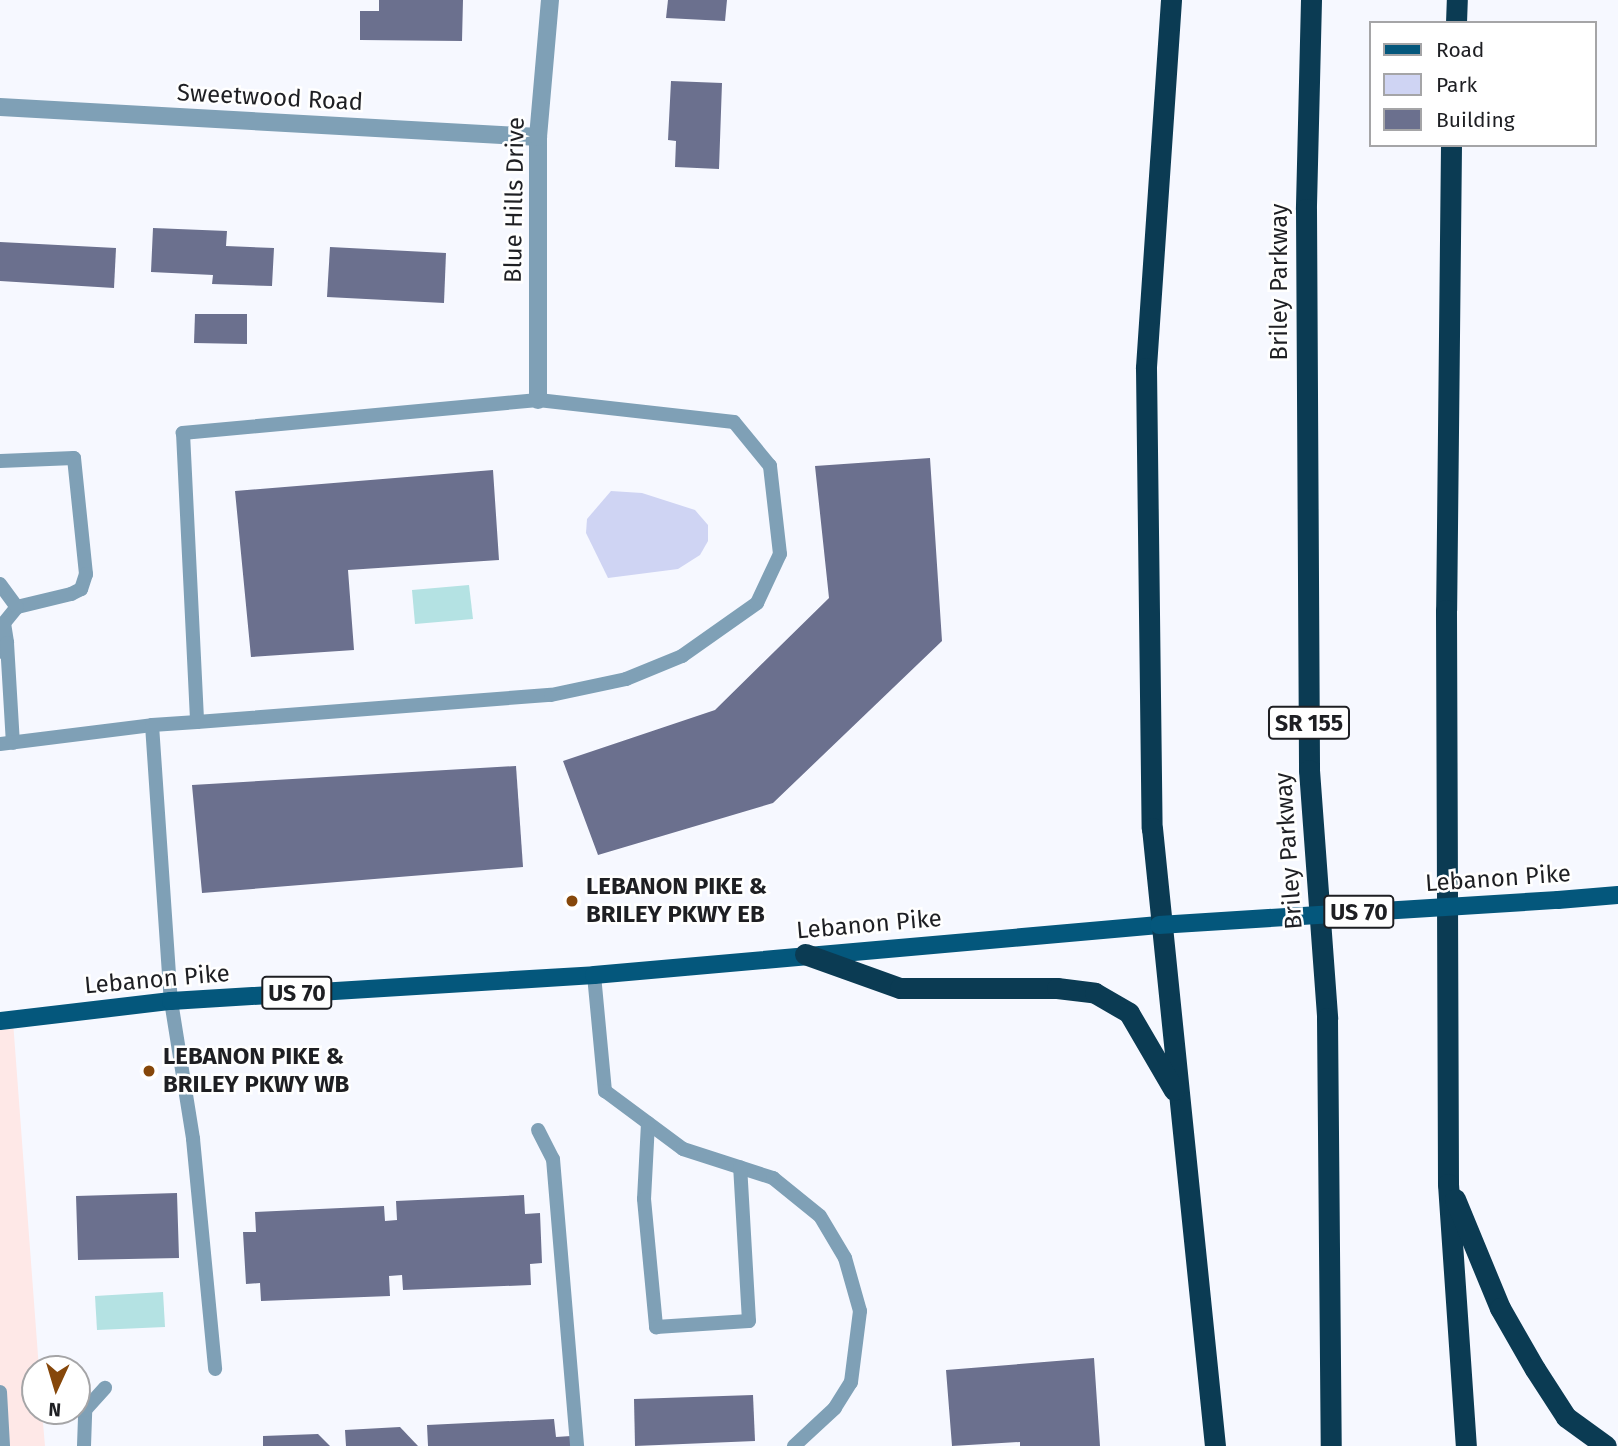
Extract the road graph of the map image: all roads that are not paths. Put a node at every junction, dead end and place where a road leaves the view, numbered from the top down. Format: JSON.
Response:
{"nodes":[{"id":1,"x":550,"y":0,"type":"edge"},
{"id":2,"x":1171,"y":0,"type":"edge"},
{"id":3,"x":1311,"y":0,"type":"edge"},
{"id":4,"x":1457,"y":0,"type":"edge"},
{"id":5,"x":1456,"y":21,"type":"edge"},
{"id":6,"x":0,"y":107,"type":"edge"},
{"id":7,"x":538,"y":137,"type":"junction"},
{"id":8,"x":1451,"y":147,"type":"edge"},
{"id":9,"x":538,"y":400,"type":"junction"},
{"id":10,"x":0,"y":461,"type":"edge"},
{"id":11,"x":0,"y":584,"type":"edge"},
{"id":12,"x":17,"y":607,"type":"junction"},
{"id":13,"x":4,"y":647,"type":"edge"},
{"id":14,"x":197,"y":722,"type":"junction"},
{"id":15,"x":152,"y":725,"type":"junction"},
{"id":16,"x":7,"y":743,"type":"edge"},
{"id":17,"x":1618,"y":895,"type":"edge"},
{"id":18,"x":1159,"y":925,"type":"junction"},
{"id":19,"x":805,"y":954,"type":"junction"},
{"id":20,"x":594,"y":975,"type":"junction"},
{"id":21,"x":172,"y":1000,"type":"junction"},
{"id":22,"x":0,"y":1021,"type":"edge"},
{"id":23,"x":1178,"y":1096,"type":"junction"},
{"id":24,"x":648,"y":1123,"type":"junction"},
{"id":25,"x":538,"y":1130,"type":"dead end"},
{"id":26,"x":740,"y":1167,"type":"junction"},
{"id":27,"x":1448,"y":1184,"type":"junction"},
{"id":28,"x":215,"y":1369,"type":"dead end"},
{"id":29,"x":106,"y":1388,"type":"dead end"},
{"id":30,"x":0,"y":1392,"type":"edge"},
{"id":31,"x":3,"y":1446,"type":"edge"},
{"id":32,"x":84,"y":1446,"type":"edge"},
{"id":33,"x":578,"y":1446,"type":"edge"},
{"id":34,"x":794,"y":1446,"type":"edge"},
{"id":35,"x":1215,"y":1446,"type":"edge"},
{"id":36,"x":1331,"y":1446,"type":"edge"},
{"id":37,"x":1466,"y":1446,"type":"edge"},
{"id":38,"x":1606,"y":1446,"type":"edge"}],
"edges":[{"from":1,"to":7,"type":"street","name":"Blue Hills Drive"},
{"from":2,"to":18,"type":"highway"},
{"from":3,"to":36,"type":"highway","name":"Briley Parkway","number":"SR 155"},
{"from":4,"to":5,"type":"highway"},
{"from":6,"to":7,"type":"street","name":"Sweetwood Road"},
{"from":7,"to":9,"type":"street","name":"Blue Hills Drive"},
{"from":8,"to":27,"type":"highway"},
{"from":9,"to":14,"type":"lane"},
{"from":9,"to":14,"type":"lane"},
{"from":10,"to":12,"type":"lane"},
{"from":11,"to":12,"type":"lane"},
{"from":12,"to":13,"type":"lane"},
{"from":13,"to":16,"type":"lane"},
{"from":14,"to":15,"type":"lane"},
{"from":15,"to":16,"type":"lane"},
{"from":15,"to":21,"type":"lane"},
{"from":17,"to":18,"type":"main road","name":"Lebanon Pike","number":"US 70","bridge":true},
{"from":18,"to":19,"type":"main road","name":"Lebanon Pike","number":"US 70"},
{"from":18,"to":23,"type":"highway"},
{"from":19,"to":20,"type":"main road","name":"Lebanon Pike","number":"US 70"},
{"from":19,"to":23,"type":"highway"},
{"from":20,"to":21,"type":"main road","name":"Lebanon Pike","number":"US 70"},
{"from":20,"to":24,"type":"lane"},
{"from":21,"to":22,"type":"main road","name":"Lebanon Pike","number":"US 70"},
{"from":21,"to":28,"type":"lane"},
{"from":23,"to":35,"type":"highway"},
{"from":24,"to":26,"type":"lane"},
{"from":24,"to":26,"type":"lane"},
{"from":25,"to":33,"type":"lane"},
{"from":26,"to":34,"type":"lane"},
{"from":27,"to":37,"type":"highway"},
{"from":27,"to":38,"type":"highway"},
{"from":29,"to":32,"type":"lane"},
{"from":30,"to":31,"type":"lane"}]}
